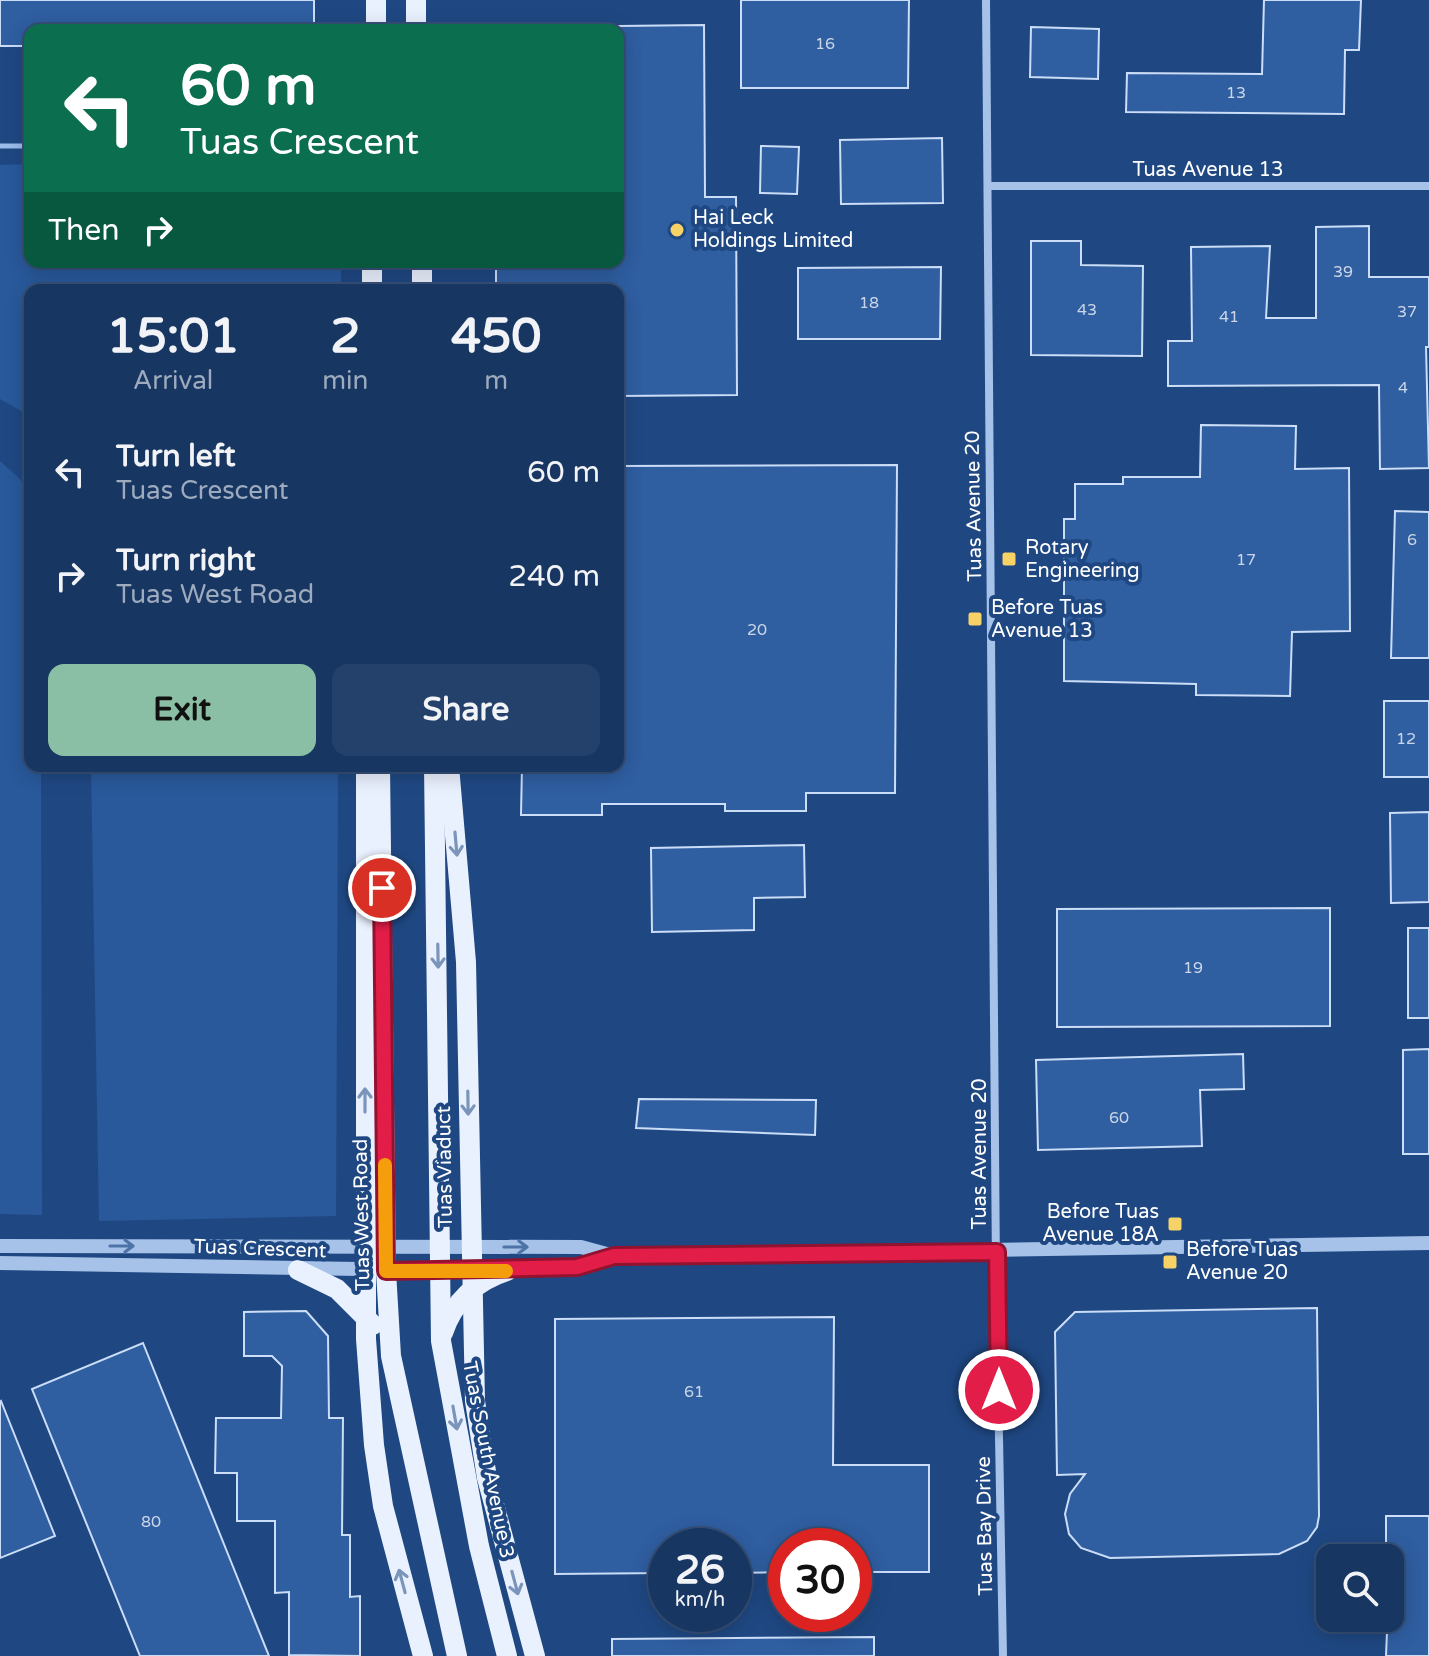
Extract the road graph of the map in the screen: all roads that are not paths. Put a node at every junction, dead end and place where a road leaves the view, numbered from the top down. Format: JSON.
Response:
{"nodes":[{"id":1,"x":370,"y":0,"type":"edge"},
{"id":2,"x":376,"y":0,"type":"edge"},
{"id":3,"x":416,"y":0,"type":"edge"},
{"id":4,"x":424,"y":0,"type":"edge"},
{"id":5,"x":986,"y":0,"type":"edge"},
{"id":6,"x":372,"y":24,"type":"edge"},
{"id":7,"x":374,"y":24,"type":"edge"},
{"id":8,"x":416,"y":24,"type":"edge"},
{"id":9,"x":425,"y":24,"type":"edge"},
{"id":10,"x":988,"y":186,"type":"junction"},
{"id":11,"x":1429,"y":186,"type":"edge"},
{"id":12,"x":366,"y":772,"type":"edge"},
{"id":13,"x":380,"y":772,"type":"edge"},
{"id":14,"x":434,"y":772,"type":"edge"},
{"id":15,"x":450,"y":772,"type":"edge"},
{"id":16,"x":1429,"y":1243,"type":"edge"},
{"id":17,"x":0,"y":1246,"type":"edge"},
{"id":18,"x":386,"y":1246,"type":"junction"},
{"id":19,"x":438,"y":1246,"type":"junction"},
{"id":20,"x":997,"y":1252,"type":"junction"},
{"id":21,"x":614,"y":1256,"type":"junction"},
{"id":22,"x":0,"y":1263,"type":"edge"},
{"id":23,"x":298,"y":1270,"type":"junction"},
{"id":24,"x":386,"y":1271,"type":"junction"},
{"id":25,"x":438,"y":1271,"type":"junction"},
{"id":26,"x":507,"y":1271,"type":"junction"},
{"id":27,"x":441,"y":1341,"type":"junction"},
{"id":28,"x":391,"y":1356,"type":"junction"},
{"id":29,"x":423,"y":1656,"type":"edge"},
{"id":30,"x":457,"y":1656,"type":"edge"},
{"id":31,"x":507,"y":1656,"type":"edge"},
{"id":32,"x":535,"y":1656,"type":"edge"},
{"id":33,"x":1003,"y":1656,"type":"edge"}],
"edges":[{"from":1,"to":6,"type":"main road"},
{"from":2,"to":7,"type":"main road"},
{"from":3,"to":8,"type":"main road"},
{"from":4,"to":9,"type":"main road"},
{"from":5,"to":10,"type":"street","name":"Tuas Avenue 20"},
{"from":10,"to":11,"type":"street","name":"Tuas Avenue 13"},
{"from":10,"to":20,"type":"street","name":"Tuas Avenue 20"},
{"from":29,"to":12,"type":"main road","one_way":true,"bridge":true},
{"from":13,"to":18,"type":"main road","name":"Tuas West Road"},
{"from":14,"to":19,"type":"main road","one_way":true},
{"from":15,"to":32,"type":"main road","name":"Tuas Viaduct","one_way":true,"bridge":true},
{"from":16,"to":20,"type":"street","name":"Tuas Crescent"},
{"from":17,"to":18,"type":"street","name":"Tuas Crescent","one_way":true},
{"from":18,"to":19,"type":"street","name":"Tuas Crescent"},
{"from":18,"to":24,"type":"main road","name":"Tuas West Road"},
{"from":19,"to":21,"type":"street","name":"Tuas Crescent","one_way":true},
{"from":19,"to":25,"type":"main road"},
{"from":20,"to":21,"type":"street","name":"Tuas Crescent"},
{"from":20,"to":33,"type":"street","name":"Tuas Bay Drive"},
{"from":21,"to":26,"type":"street","name":"Tuas Crescent"},
{"from":22,"to":23,"type":"street","name":"Tuas Crescent"},
{"from":23,"to":24,"type":"street","name":"Tuas Crescent"},
{"from":23,"to":28,"type":"main road"},
{"from":24,"to":25,"type":"street","name":"Tuas Crescent"},
{"from":24,"to":28,"type":"main road","name":"Tuas West Road"},
{"from":25,"to":26,"type":"street","name":"Tuas Crescent"},
{"from":25,"to":27,"type":"main road","name":"Tuas South Avenue 3"},
{"from":26,"to":27,"type":"main road"},
{"from":27,"to":31,"type":"main road","name":"Tuas South Avenue 3","one_way":true},
{"from":28,"to":30,"type":"main road","name":"Tuas West Road"}]}
